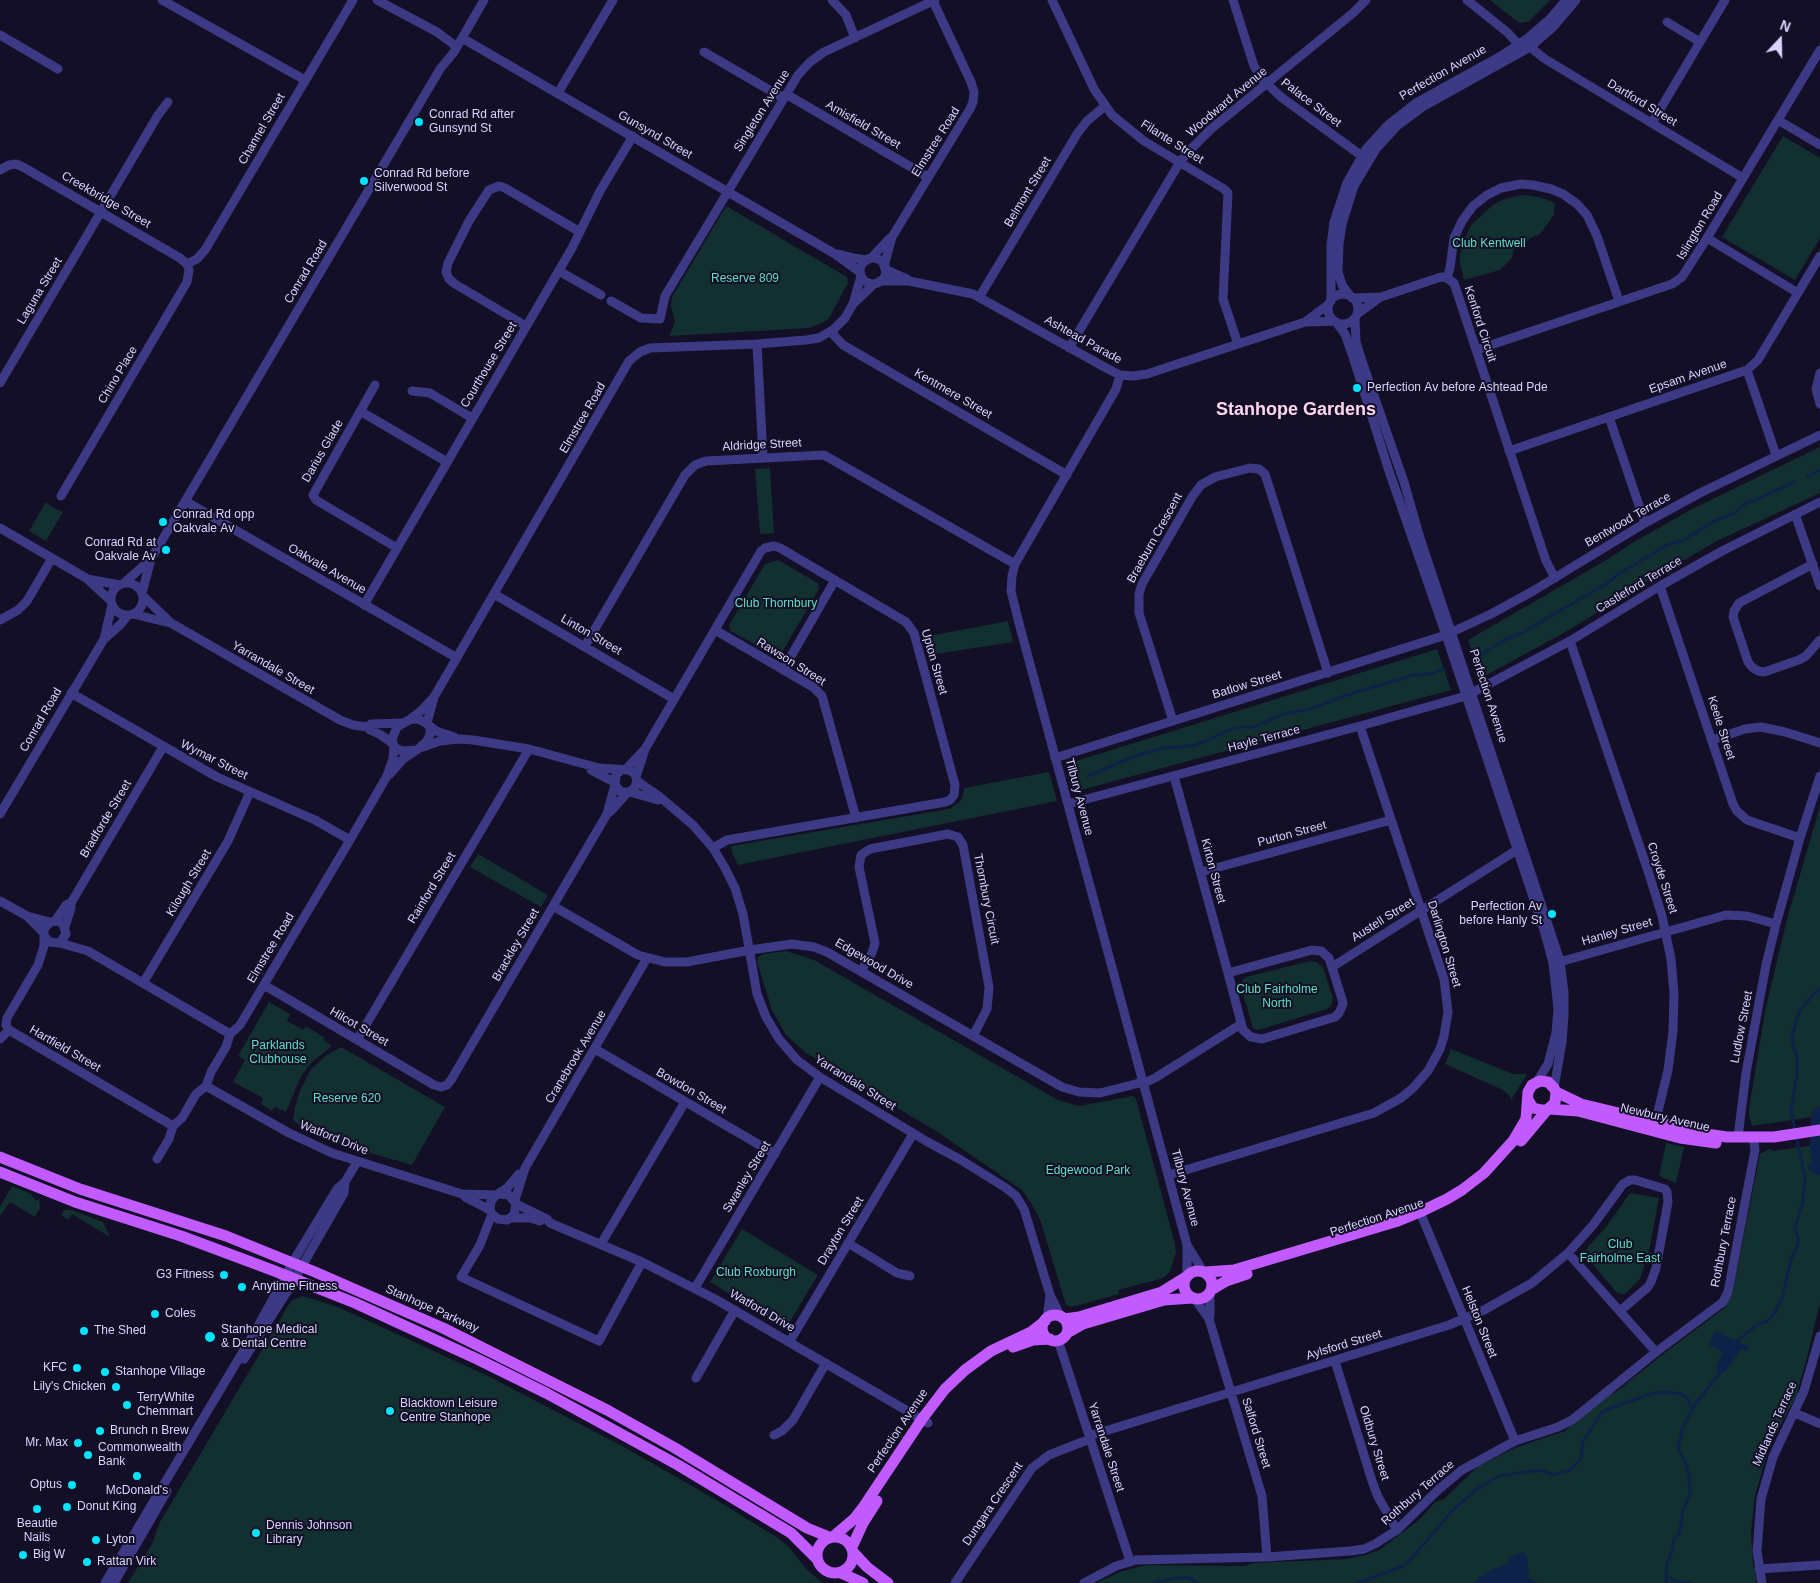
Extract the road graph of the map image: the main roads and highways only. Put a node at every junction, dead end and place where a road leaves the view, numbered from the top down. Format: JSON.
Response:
{"nodes":[{"id":1,"x":1555,"y":1090,"type":"junction"},
{"id":2,"x":1528,"y":1100,"type":"junction"},
{"id":3,"x":1548,"y":1109,"type":"junction"},
{"id":4,"x":1654,"y":1127,"type":"junction"},
{"id":5,"x":1820,"y":1130,"type":"edge"},
{"id":6,"x":1774,"y":1137,"type":"junction"},
{"id":7,"x":0,"y":1157,"type":"edge"},
{"id":8,"x":0,"y":1172,"type":"edge"},
{"id":9,"x":1421,"y":1216,"type":"junction"},
{"id":10,"x":1204,"y":1272,"type":"junction"},
{"id":11,"x":1186,"y":1276,"type":"junction"},
{"id":12,"x":1211,"y":1292,"type":"junction"},
{"id":13,"x":1193,"y":1298,"type":"junction"},
{"id":14,"x":1062,"y":1318,"type":"junction"},
{"id":15,"x":1046,"y":1320,"type":"junction"},
{"id":16,"x":1058,"y":1338,"type":"junction"},
{"id":17,"x":925,"y":1421,"type":"junction"},
{"id":18,"x":832,"y":1537,"type":"junction"},
{"id":19,"x":852,"y":1550,"type":"junction"},
{"id":20,"x":817,"y":1559,"type":"junction"},
{"id":21,"x":840,"y":1573,"type":"junction"},
{"id":22,"x":863,"y":1583,"type":"edge"},
{"id":23,"x":888,"y":1583,"type":"edge"}],
"edges":[{"from":1,"to":2,"type":"main road"},
{"from":1,"to":3,"type":"main road"},
{"from":1,"to":4,"type":"main road","name":"Newbury Avenue"},
{"from":2,"to":3,"type":"main road"},
{"from":2,"to":9,"type":"main road","name":"Perfection Avenue"},
{"from":3,"to":4,"type":"main road","name":"Newbury Avenue"},
{"from":3,"to":9,"type":"main road","name":"Perfection Avenue"},
{"from":4,"to":6,"type":"main road","name":"Newbury Avenue"},
{"from":4,"to":6,"type":"main road","name":"Newbury Avenue"},
{"from":5,"to":6,"type":"main road","name":"Newbury Avenue"},
{"from":7,"to":18,"type":"main road","name":"Stanhope Parkway"},
{"from":8,"to":20,"type":"main road"},
{"from":9,"to":10,"type":"main road","name":"Perfection Avenue"},
{"from":9,"to":12,"type":"main road","name":"Perfection Avenue"},
{"from":10,"to":11,"type":"main road"},
{"from":10,"to":12,"type":"main road"},
{"from":11,"to":13,"type":"main road"},
{"from":11,"to":14,"type":"main road"},
{"from":12,"to":13,"type":"main road"},
{"from":13,"to":16,"type":"main road","name":"Perfection Avenue"},
{"from":14,"to":15,"type":"main road"},
{"from":14,"to":16,"type":"main road"},
{"from":15,"to":16,"type":"main road"},
{"from":15,"to":17,"type":"main road","name":"Perfection Avenue"},
{"from":16,"to":17,"type":"main road","name":"Perfection Avenue"},
{"from":17,"to":18,"type":"main road","name":"Perfection Avenue"},
{"from":17,"to":19,"type":"main road","name":"Perfection Avenue"},
{"from":18,"to":19,"type":"main road"},
{"from":18,"to":20,"type":"main road"},
{"from":19,"to":21,"type":"main road"},
{"from":19,"to":23,"type":"main road"},
{"from":20,"to":21,"type":"main road"},
{"from":21,"to":22,"type":"main road"}]}
